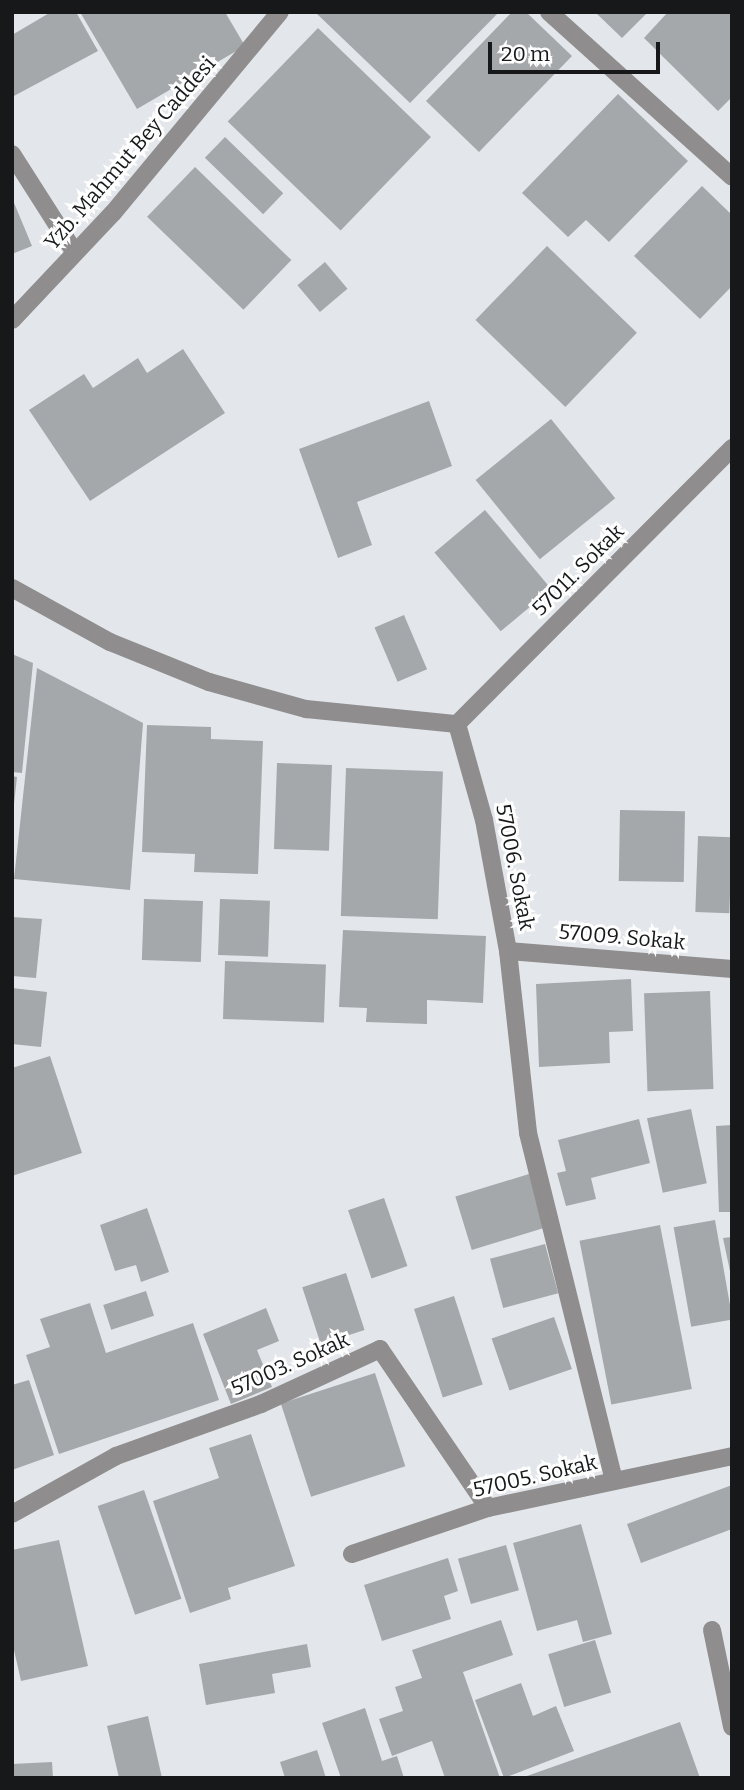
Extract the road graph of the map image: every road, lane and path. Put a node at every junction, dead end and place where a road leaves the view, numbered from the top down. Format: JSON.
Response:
{"nodes":[{"id":1,"x":280,"y":12,"type":"edge"},
{"id":2,"x":549,"y":12,"type":"edge"},
{"id":3,"x":12,"y":154,"type":"edge"},
{"id":4,"x":732,"y":177,"type":"edge"},
{"id":5,"x":75,"y":253,"type":"junction"},
{"id":6,"x":12,"y":320,"type":"edge"},
{"id":7,"x":732,"y":448,"type":"edge"},
{"id":8,"x":12,"y":588,"type":"edge"},
{"id":9,"x":457,"y":724,"type":"junction"},
{"id":10,"x":508,"y":951,"type":"junction"},
{"id":11,"x":732,"y":969,"type":"edge"},
{"id":12,"x":732,"y":1456,"type":"edge"},
{"id":13,"x":614,"y":1482,"type":"junction"},
{"id":14,"x":488,"y":1508,"type":"junction"},
{"id":15,"x":12,"y":1514,"type":"edge"},
{"id":16,"x":352,"y":1554,"type":"dead end"},
{"id":17,"x":712,"y":1630,"type":"dead end"},
{"id":18,"x":732,"y":1727,"type":"edge"}],
"edges":[{"from":1,"to":5,"type":"street","name":"Yzb. Mahmut Bey Caddesi"},
{"from":2,"to":4,"type":"street"},
{"from":3,"to":5,"type":"street"},
{"from":5,"to":6,"type":"street","name":"Yzb. Mahmut Bey Caddesi"},
{"from":7,"to":9,"type":"street","name":"57011. Sokak"},
{"from":8,"to":9,"type":"street"},
{"from":9,"to":10,"type":"street","name":"57006. Sokak"},
{"from":10,"to":11,"type":"street","name":"57009. Sokak"},
{"from":10,"to":13,"type":"street","name":"57006. Sokak"},
{"from":12,"to":13,"type":"street","name":"57005. Sokak"},
{"from":13,"to":14,"type":"street","name":"57005. Sokak"},
{"from":14,"to":15,"type":"street","name":"57003. Sokak"},
{"from":14,"to":16,"type":"street","name":"57005. Sokak"},
{"from":17,"to":18,"type":"street"}]}
